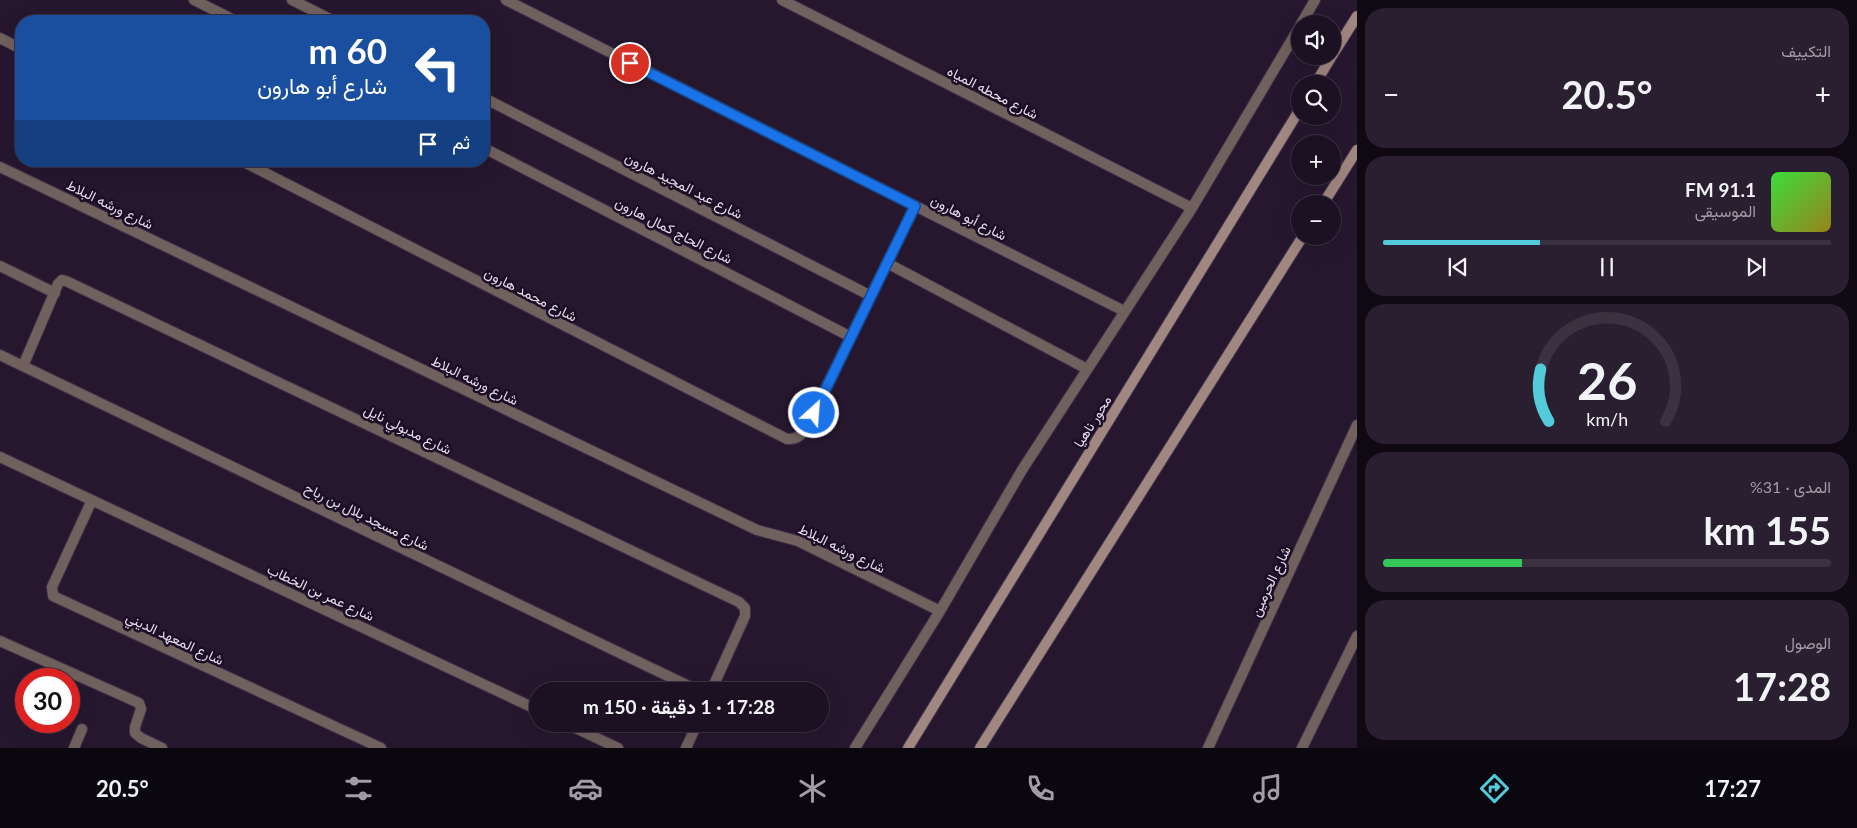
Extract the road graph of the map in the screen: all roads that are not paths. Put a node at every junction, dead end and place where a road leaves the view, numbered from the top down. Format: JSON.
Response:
{"nodes":[{"id":1,"x":194,"y":0,"type":"edge"},
{"id":2,"x":292,"y":0,"type":"edge"},
{"id":3,"x":506,"y":0,"type":"edge"},
{"id":4,"x":782,"y":0,"type":"edge"},
{"id":5,"x":1315,"y":0,"type":"edge"},
{"id":6,"x":224,"y":15,"type":"edge"},
{"id":7,"x":322,"y":15,"type":"edge"},
{"id":8,"x":1307,"y":15,"type":"edge"},
{"id":9,"x":1357,"y":16,"type":"edge"},
{"id":10,"x":0,"y":38,"type":"edge"},
{"id":11,"x":1291,"y":42,"type":"edge"},
{"id":12,"x":1341,"y":42,"type":"edge"},
{"id":13,"x":15,"y":46,"type":"edge"},
{"id":14,"x":490,"y":101,"type":"edge"},
{"id":15,"x":1291,"y":124,"type":"edge"},
{"id":16,"x":1357,"y":150,"type":"edge"},
{"id":17,"x":490,"y":151,"type":"edge"},
{"id":18,"x":0,"y":167,"type":"edge"},
{"id":19,"x":254,"y":167,"type":"edge"},
{"id":20,"x":1329,"y":195,"type":"edge"},
{"id":21,"x":915,"y":206,"type":"junction"},
{"id":22,"x":1192,"y":208,"type":"junction"},
{"id":23,"x":1297,"y":245,"type":"edge"},
{"id":24,"x":887,"y":263,"type":"junction"},
{"id":25,"x":0,"y":266,"type":"edge"},
{"id":26,"x":55,"y":292,"type":"junction"},
{"id":27,"x":871,"y":296,"type":"junction"},
{"id":28,"x":1124,"y":311,"type":"junction"},
{"id":29,"x":851,"y":337,"type":"junction"},
{"id":30,"x":0,"y":354,"type":"edge"},
{"id":31,"x":23,"y":366,"type":"junction"},
{"id":32,"x":1087,"y":369,"type":"junction"},
{"id":33,"x":1357,"y":425,"type":"edge"},
{"id":34,"x":0,"y":457,"type":"edge"},
{"id":35,"x":92,"y":500,"type":"junction"},
{"id":36,"x":940,"y":612,"type":"junction"},
{"id":37,"x":1357,"y":636,"type":"edge"},
{"id":38,"x":0,"y":641,"type":"edge"},
{"id":39,"x":680,"y":682,"type":"edge"},
{"id":40,"x":716,"y":682,"type":"edge"},
{"id":41,"x":529,"y":706,"type":"edge"},
{"id":42,"x":82,"y":729,"type":"dead end"},
{"id":43,"x":584,"y":732,"type":"edge"},
{"id":44,"x":693,"y":732,"type":"edge"},
{"id":45,"x":74,"y":748,"type":"edge"},
{"id":46,"x":162,"y":748,"type":"edge"},
{"id":47,"x":381,"y":748,"type":"edge"},
{"id":48,"x":618,"y":748,"type":"edge"},
{"id":49,"x":686,"y":748,"type":"edge"},
{"id":50,"x":855,"y":748,"type":"edge"},
{"id":51,"x":908,"y":748,"type":"edge"},
{"id":52,"x":980,"y":748,"type":"edge"},
{"id":53,"x":1208,"y":748,"type":"edge"},
{"id":54,"x":1302,"y":748,"type":"edge"}],
"edges":[{"from":1,"to":6,"type":"street"},
{"from":2,"to":7,"type":"street"},
{"from":3,"to":21,"type":"street","name":"شارع أبو هارون"},
{"from":4,"to":22,"type":"street","name":"شارع محطه المياه"},
{"from":5,"to":8,"type":"street"},
{"from":9,"to":12,"type":"main road"},
{"from":10,"to":13,"type":"street"},
{"from":11,"to":22,"type":"street"},
{"from":14,"to":27,"type":"street","name":"شارع عبد المجيد هارون"},
{"from":15,"to":51,"type":"main road","name":"محور ناهيا"},
{"from":16,"to":20,"type":"main road"},
{"from":17,"to":29,"type":"street","name":"شارع الحاج كمال هارون"},
{"from":18,"to":36,"type":"street","name":"شارع ورشه البلاط"},
{"from":19,"to":29,"type":"street","name":"شارع محمد هارون"},
{"from":21,"to":24,"type":"street"},
{"from":21,"to":28,"type":"street","name":"شارع أبو هارون"},
{"from":22,"to":28,"type":"street"},
{"from":23,"to":52,"type":"main road"},
{"from":24,"to":27,"type":"street"},
{"from":24,"to":32,"type":"street"},
{"from":25,"to":26,"type":"street"},
{"from":26,"to":31,"type":"street"},
{"from":26,"to":40,"type":"street","name":"شارع مدبولي نايل"},
{"from":27,"to":29,"type":"street"},
{"from":28,"to":32,"type":"street"},
{"from":30,"to":31,"type":"street","name":"شارع مسجد بلال بن رباح"},
{"from":31,"to":39,"type":"street","name":"شارع مسجد بلال بن رباح"},
{"from":32,"to":36,"type":"street"},
{"from":33,"to":53,"type":"street","name":"شارع الحرمين"},
{"from":34,"to":35,"type":"street","name":"شارع عمر بن الخطاب"},
{"from":35,"to":41,"type":"street","name":"شارع عمر بن الخطاب"},
{"from":35,"to":47,"type":"street","name":"شارع المعهد الديني"},
{"from":36,"to":50,"type":"street"},
{"from":37,"to":54,"type":"street"},
{"from":38,"to":46,"type":"street"},
{"from":42,"to":45,"type":"street"},
{"from":43,"to":48,"type":"street"},
{"from":44,"to":49,"type":"street"}]}
